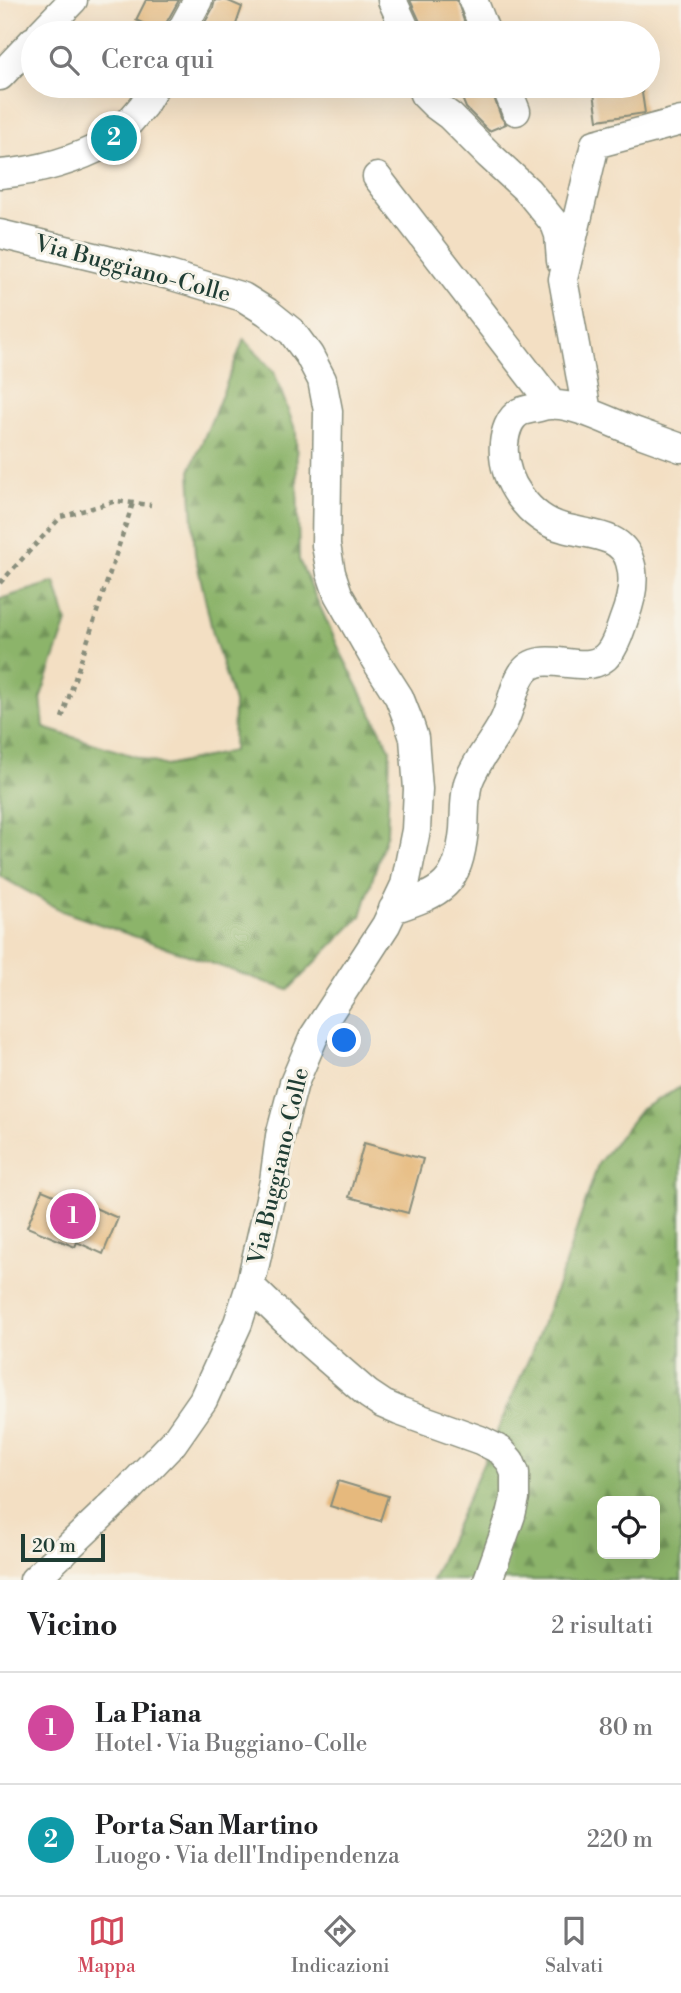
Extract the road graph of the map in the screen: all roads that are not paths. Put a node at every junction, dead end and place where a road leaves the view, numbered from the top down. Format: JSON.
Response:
{"nodes":[{"id":1,"x":73,"y":0,"type":"edge"},
{"id":2,"x":198,"y":0,"type":"edge"},
{"id":3,"x":393,"y":0,"type":"edge"},
{"id":4,"x":473,"y":0,"type":"edge"},
{"id":5,"x":53,"y":21,"type":"edge"},
{"id":6,"x":187,"y":21,"type":"edge"},
{"id":7,"x":402,"y":21,"type":"edge"},
{"id":8,"x":481,"y":21,"type":"edge"},
{"id":9,"x":21,"y":54,"type":"edge"},
{"id":10,"x":0,"y":76,"type":"edge"},
{"id":11,"x":148,"y":98,"type":"edge"},
{"id":12,"x":429,"y":98,"type":"edge"},
{"id":13,"x":681,"y":121,"type":"edge"},
{"id":14,"x":0,"y":174,"type":"edge"},
{"id":15,"x":377,"y":177,"type":"dead end"},
{"id":16,"x":0,"y":234,"type":"edge"},
{"id":17,"x":563,"y":279,"type":"junction"},
{"id":18,"x":552,"y":404,"type":"junction"},
{"id":19,"x":587,"y":412,"type":"junction"},
{"id":20,"x":681,"y":448,"type":"edge"},
{"id":21,"x":393,"y":909,"type":"junction"},
{"id":22,"x":250,"y":1286,"type":"junction"},
{"id":23,"x":34,"y":1580,"type":"edge"},
{"id":24,"x":488,"y":1580,"type":"edge"}],
"edges":[{"from":1,"to":5,"type":"street"},
{"from":2,"to":6,"type":"street"},
{"from":3,"to":7,"type":"street"},
{"from":4,"to":8,"type":"street"},
{"from":9,"to":10,"type":"street"},
{"from":11,"to":14,"type":"street"},
{"from":12,"to":17,"type":"street"},
{"from":13,"to":17,"type":"street"},
{"from":15,"to":18,"type":"street"},
{"from":16,"to":21,"type":"street","name":"Via Buggiano-Colle"},
{"from":17,"to":19,"type":"street"},
{"from":18,"to":19,"type":"street"},
{"from":18,"to":21,"type":"street"},
{"from":19,"to":20,"type":"street"},
{"from":21,"to":22,"type":"street","name":"Via Buggiano-Colle"},
{"from":22,"to":23,"type":"street","name":"Via Buggiano-Colle"},
{"from":22,"to":24,"type":"street"}]}
